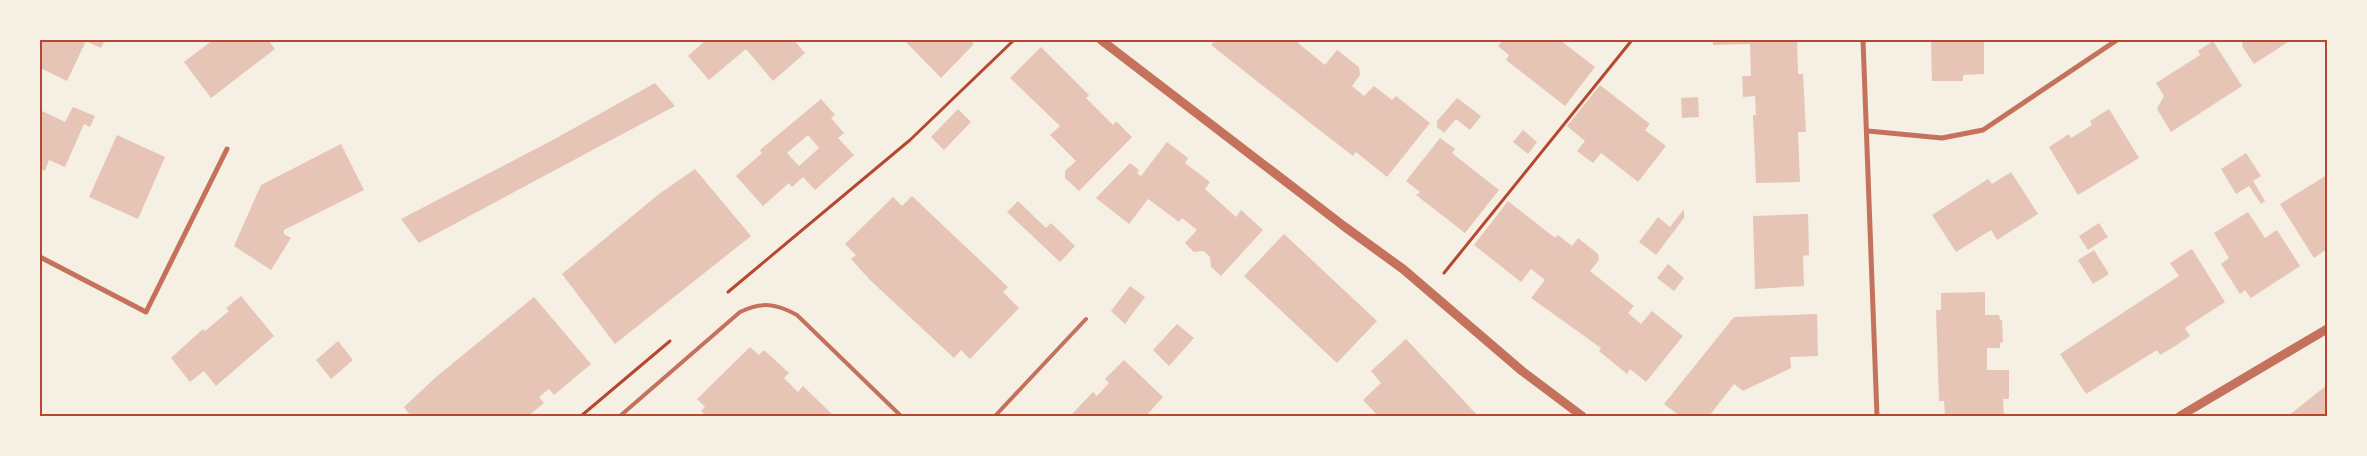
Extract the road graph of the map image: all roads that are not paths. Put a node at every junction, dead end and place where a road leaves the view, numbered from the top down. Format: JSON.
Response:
{"nodes":[{"id":1,"x":1101,"y":40,"type":"edge"},
{"id":2,"x":1863,"y":40,"type":"edge"},
{"id":3,"x":2117,"y":40,"type":"edge"},
{"id":4,"x":1868,"y":131,"type":"junction"},
{"id":5,"x":227,"y":149,"type":"dead end"},
{"id":6,"x":40,"y":257,"type":"edge"},
{"id":7,"x":1086,"y":319,"type":"dead end"},
{"id":8,"x":2327,"y":329,"type":"edge"},
{"id":9,"x":620,"y":416,"type":"edge"},
{"id":10,"x":901,"y":416,"type":"edge"},
{"id":11,"x":995,"y":416,"type":"edge"},
{"id":12,"x":1582,"y":416,"type":"edge"},
{"id":13,"x":1877,"y":416,"type":"edge"},
{"id":14,"x":2180,"y":416,"type":"edge"}],
"edges":[{"from":1,"to":12,"type":"street"},
{"from":2,"to":4,"type":"street"},
{"from":3,"to":4,"type":"street"},
{"from":4,"to":13,"type":"street"},
{"from":5,"to":6,"type":"street"},
{"from":7,"to":11,"type":"lane"},
{"from":8,"to":14,"type":"street"},
{"from":9,"to":10,"type":"lane"}]}
